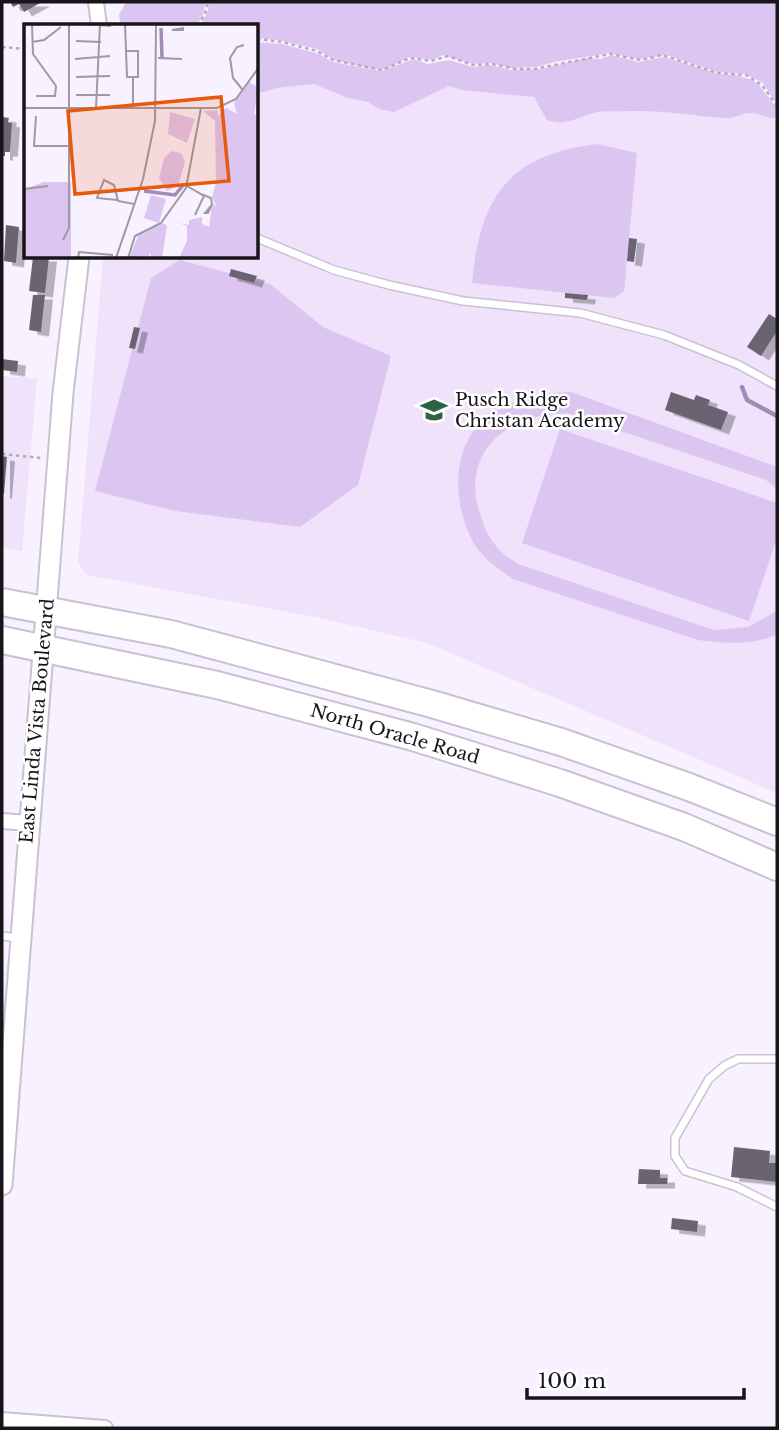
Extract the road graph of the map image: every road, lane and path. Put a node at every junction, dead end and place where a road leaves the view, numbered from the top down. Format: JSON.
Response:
{"nodes":[{"id":1,"x":96,"y":2,"type":"edge"},
{"id":2,"x":208,"y":2,"type":"edge"},
{"id":3,"x":99,"y":24,"type":"edge"},
{"id":4,"x":199,"y":24,"type":"edge"},
{"id":5,"x":259,"y":39,"type":"edge"},
{"id":6,"x":2,"y":47,"type":"edge"},
{"id":7,"x":24,"y":49,"type":"edge"},
{"id":8,"x":777,"y":106,"type":"edge"},
{"id":9,"x":259,"y":240,"type":"edge"},
{"id":10,"x":79,"y":259,"type":"edge"},
{"id":11,"x":777,"y":386,"type":"edge"},
{"id":12,"x":2,"y":454,"type":"edge"},
{"id":13,"x":41,"y":458,"type":"dead end"},
{"id":14,"x":2,"y":602,"type":"edge"},
{"id":15,"x":47,"y":609,"type":"junction"},
{"id":16,"x":2,"y":640,"type":"edge"},
{"id":17,"x":44,"y":648,"type":"junction"},
{"id":18,"x":2,"y":821,"type":"edge"},
{"id":19,"x":777,"y":822,"type":"edge"},
{"id":20,"x":29,"y":823,"type":"junction"},
{"id":21,"x":777,"y":867,"type":"edge"},
{"id":22,"x":2,"y":936,"type":"edge"},
{"id":23,"x":22,"y":938,"type":"junction"},
{"id":24,"x":777,"y":1059,"type":"edge"},
{"id":25,"x":2,"y":1176,"type":"edge"},
{"id":26,"x":777,"y":1207,"type":"edge"},
{"id":27,"x":2,"y":1420,"type":"edge"},
{"id":28,"x":105,"y":1428,"type":"edge"}],
"edges":[{"from":1,"to":3,"type":"street"},
{"from":2,"to":4,"type":"path"},
{"from":5,"to":8,"type":"path"},
{"from":6,"to":7,"type":"path"},
{"from":9,"to":11,"type":"lane"},
{"from":10,"to":15,"type":"street","name":"East Linda Vista Boulevard"},
{"from":12,"to":13,"type":"path"},
{"from":14,"to":15,"type":"highway"},
{"from":15,"to":17,"type":"street","name":"East Linda Vista Boulevard"},
{"from":15,"to":19,"type":"highway"},
{"from":16,"to":17,"type":"highway","name":"North Oracle Road"},
{"from":17,"to":20,"type":"street","name":"East Linda Vista Boulevard"},
{"from":17,"to":21,"type":"highway","name":"North Oracle Road"},
{"from":18,"to":20,"type":"street"},
{"from":20,"to":23,"type":"street","name":"East Linda Vista Boulevard"},
{"from":22,"to":23,"type":"lane"},
{"from":23,"to":25,"type":"street","name":"East Linda Vista Boulevard"},
{"from":24,"to":26,"type":"lane"},
{"from":27,"to":28,"type":"street"}]}
